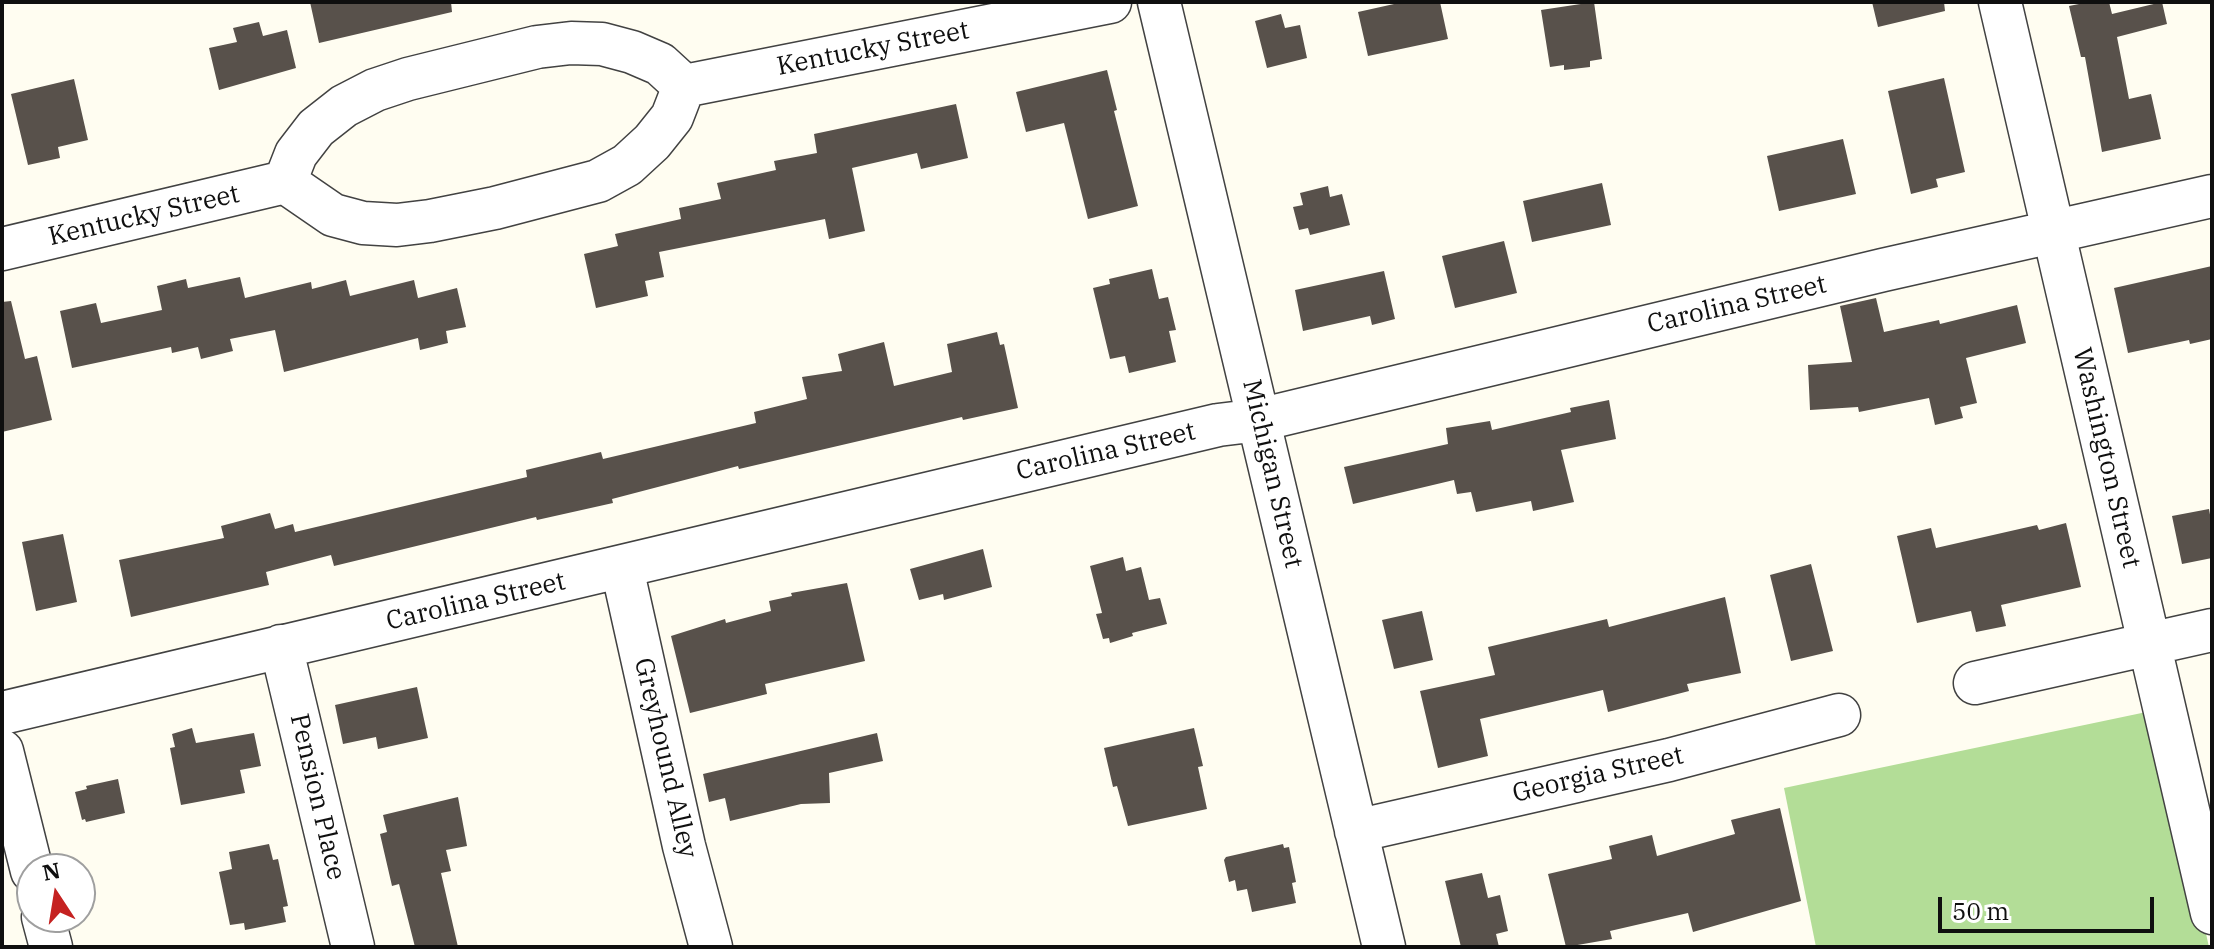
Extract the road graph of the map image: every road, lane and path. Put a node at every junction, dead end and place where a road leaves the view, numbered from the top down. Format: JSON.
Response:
{"nodes":[{"id":1,"x":1110,"y":2,"type":"edge"},
{"id":2,"x":1159,"y":2,"type":"edge"},
{"id":3,"x":2000,"y":2,"type":"edge"},
{"id":4,"x":684,"y":86,"type":"junction"},
{"id":5,"x":285,"y":182,"type":"junction"},
{"id":6,"x":2212,"y":196,"type":"edge"},
{"id":7,"x":2053,"y":232,"type":"junction"},
{"id":8,"x":2,"y":249,"type":"edge"},
{"id":9,"x":1259,"y":420,"type":"junction"},
{"id":10,"x":622,"y":568,"type":"junction"},
{"id":11,"x":2212,"y":630,"type":"edge"},
{"id":12,"x":2151,"y":644,"type":"junction"},
{"id":13,"x":281,"y":646,"type":"junction"},
{"id":14,"x":1975,"y":683,"type":"dead end"},
{"id":15,"x":2,"y":713,"type":"edge"},
{"id":16,"x":1839,"y":715,"type":"dead end"},
{"id":17,"x":2,"y":751,"type":"edge"},
{"id":18,"x":1356,"y":831,"type":"junction"},
{"id":19,"x":28,"y":853,"type":"edge"},
{"id":20,"x":2212,"y":913,"type":"edge"},
{"id":21,"x":353,"y":947,"type":"edge"},
{"id":22,"x":711,"y":947,"type":"edge"},
{"id":23,"x":1384,"y":947,"type":"edge"}],
"edges":[{"from":1,"to":4,"type":"street","name":"Kentucky Street"},
{"from":2,"to":9,"type":"street","name":"Michigan Street"},
{"from":3,"to":7,"type":"street","name":"Washington Street"},
{"from":4,"to":5,"type":"street"},
{"from":4,"to":5,"type":"street"},
{"from":5,"to":8,"type":"street","name":"Kentucky Street"},
{"from":6,"to":7,"type":"street","name":"Carolina Street"},
{"from":7,"to":9,"type":"street","name":"Carolina Street"},
{"from":7,"to":12,"type":"street","name":"Washington Street"},
{"from":9,"to":10,"type":"street","name":"Carolina Street"},
{"from":9,"to":18,"type":"street","name":"Michigan Street"},
{"from":10,"to":13,"type":"street","name":"Carolina Street"},
{"from":10,"to":22,"type":"street","name":"Greyhound Alley"},
{"from":11,"to":12,"type":"street"},
{"from":12,"to":14,"type":"street"},
{"from":12,"to":20,"type":"street","name":"Washington Street"},
{"from":13,"to":15,"type":"street","name":"Carolina Street"},
{"from":13,"to":21,"type":"street","name":"Pension Place"},
{"from":16,"to":18,"type":"street","name":"Georgia Street"},
{"from":17,"to":19,"type":"street"},
{"from":18,"to":23,"type":"street","name":"Michigan Street"}]}
